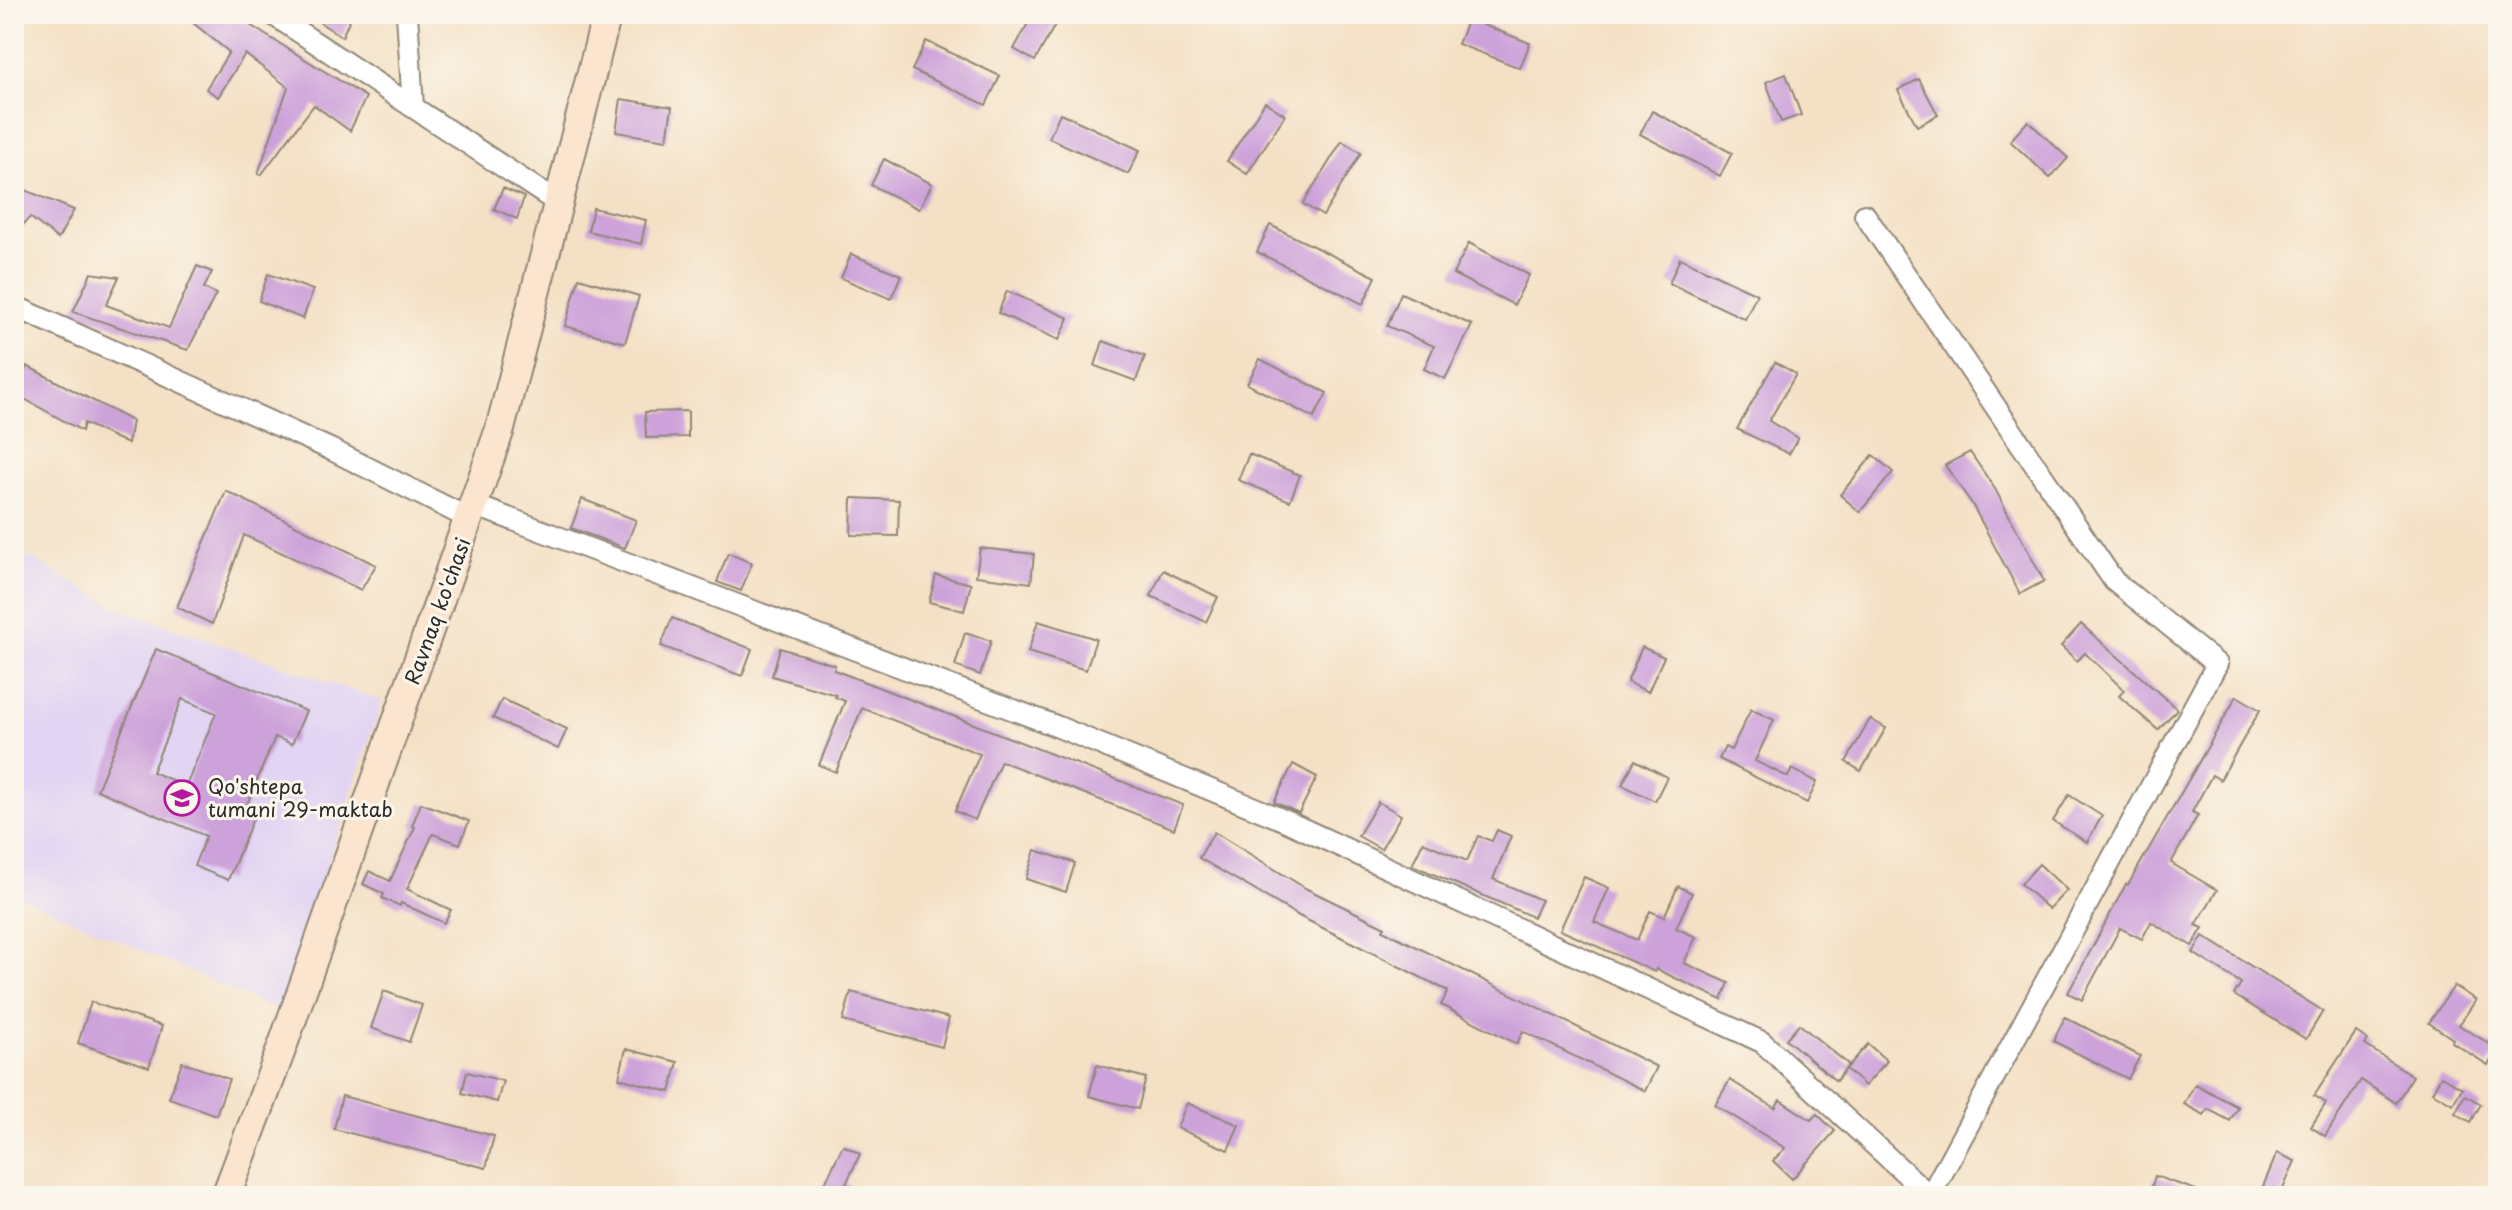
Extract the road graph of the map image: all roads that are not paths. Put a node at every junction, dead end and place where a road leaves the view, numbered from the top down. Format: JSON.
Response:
{"nodes":[{"id":1,"x":272,"y":14,"type":"edge"},
{"id":2,"x":407,"y":14,"type":"edge"},
{"id":3,"x":607,"y":14,"type":"edge"},
{"id":4,"x":413,"y":107,"type":"junction"},
{"id":5,"x":558,"y":203,"type":"junction"},
{"id":6,"x":1865,"y":215,"type":"dead end"},
{"id":7,"x":14,"y":306,"type":"edge"},
{"id":8,"x":472,"y":512,"type":"junction"},
{"id":9,"x":226,"y":1196,"type":"edge"},
{"id":10,"x":1930,"y":1196,"type":"edge"}],
"edges":[{"from":1,"to":4,"type":"street"},
{"from":2,"to":4,"type":"street"},
{"from":3,"to":5,"type":"street","name":"Ravnaq ko'chasi"},
{"from":4,"to":5,"type":"street"},
{"from":5,"to":8,"type":"street","name":"Ravnaq ko'chasi"},
{"from":6,"to":10,"type":"street"},
{"from":7,"to":8,"type":"street"},
{"from":8,"to":9,"type":"street","name":"Ravnaq ko'chasi"},
{"from":8,"to":10,"type":"street"}]}
